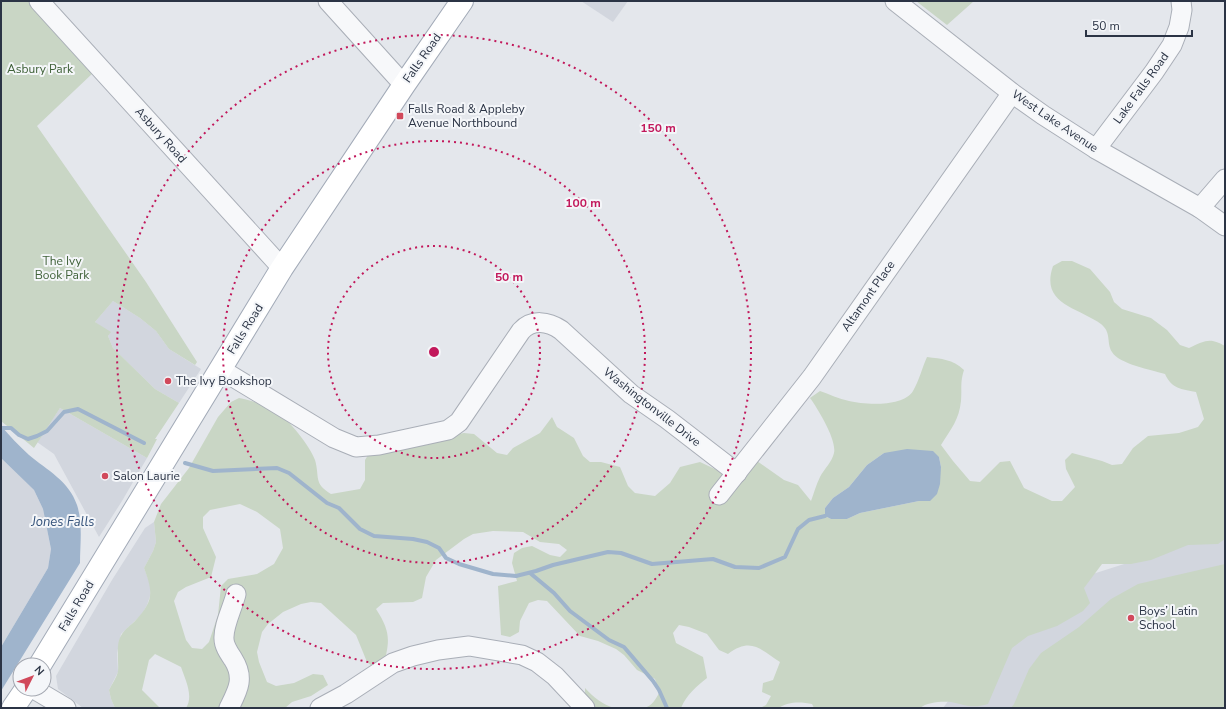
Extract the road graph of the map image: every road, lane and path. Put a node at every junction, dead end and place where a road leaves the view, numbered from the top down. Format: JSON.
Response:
{"nodes":[{"id":1,"x":39,"y":1,"type":"edge"},
{"id":2,"x":328,"y":1,"type":"edge"},
{"id":3,"x":462,"y":1,"type":"edge"},
{"id":4,"x":895,"y":1,"type":"edge"},
{"id":5,"x":1181,"y":1,"type":"edge"},
{"id":6,"x":404,"y":84,"type":"junction"},
{"id":7,"x":1012,"y":93,"type":"junction"},
{"id":8,"x":1096,"y":149,"type":"junction"},
{"id":9,"x":1225,"y":179,"type":"edge"},
{"id":10,"x":1200,"y":208,"type":"junction"},
{"id":11,"x":1225,"y":226,"type":"edge"},
{"id":12,"x":282,"y":268,"type":"junction"},
{"id":13,"x":220,"y":369,"type":"junction"},
{"id":14,"x":737,"y":473,"type":"junction"},
{"id":15,"x":719,"y":495,"type":"dead end"},
{"id":16,"x":236,"y":594,"type":"dead end"},
{"id":17,"x":45,"y":657,"type":"edge"},
{"id":18,"x":21,"y":697,"type":"edge"},
{"id":19,"x":47,"y":697,"type":"edge"},
{"id":20,"x":14,"y":708,"type":"edge"},
{"id":21,"x":66,"y":708,"type":"edge"},
{"id":22,"x":229,"y":708,"type":"edge"},
{"id":23,"x":320,"y":708,"type":"edge"},
{"id":24,"x":585,"y":708,"type":"edge"}],
"edges":[{"from":1,"to":12,"type":"street","name":"Asbury Road"},
{"from":2,"to":6,"type":"street"},
{"from":3,"to":6,"type":"main road","name":"Falls Road"},
{"from":4,"to":7,"type":"street","name":"West Lake Avenue"},
{"from":5,"to":8,"type":"street","name":"Lake Falls Road"},
{"from":6,"to":12,"type":"main road","name":"Falls Road"},
{"from":7,"to":8,"type":"street","name":"West Lake Avenue"},
{"from":7,"to":14,"type":"street","name":"Altamont Place"},
{"from":8,"to":10,"type":"street","name":"West Lake Avenue"},
{"from":9,"to":10,"type":"street"},
{"from":10,"to":11,"type":"street","name":"West Lake Avenue"},
{"from":12,"to":13,"type":"main road","name":"Falls Road"},
{"from":13,"to":14,"type":"street","name":"Washingtonville Drive"},
{"from":13,"to":17,"type":"main road","name":"Falls Road"},
{"from":14,"to":15,"type":"street","name":"Altamont Place"},
{"from":16,"to":22,"type":"street"},
{"from":18,"to":20,"type":"main road"},
{"from":19,"to":21,"type":"street"},
{"from":23,"to":24,"type":"street"}]}
